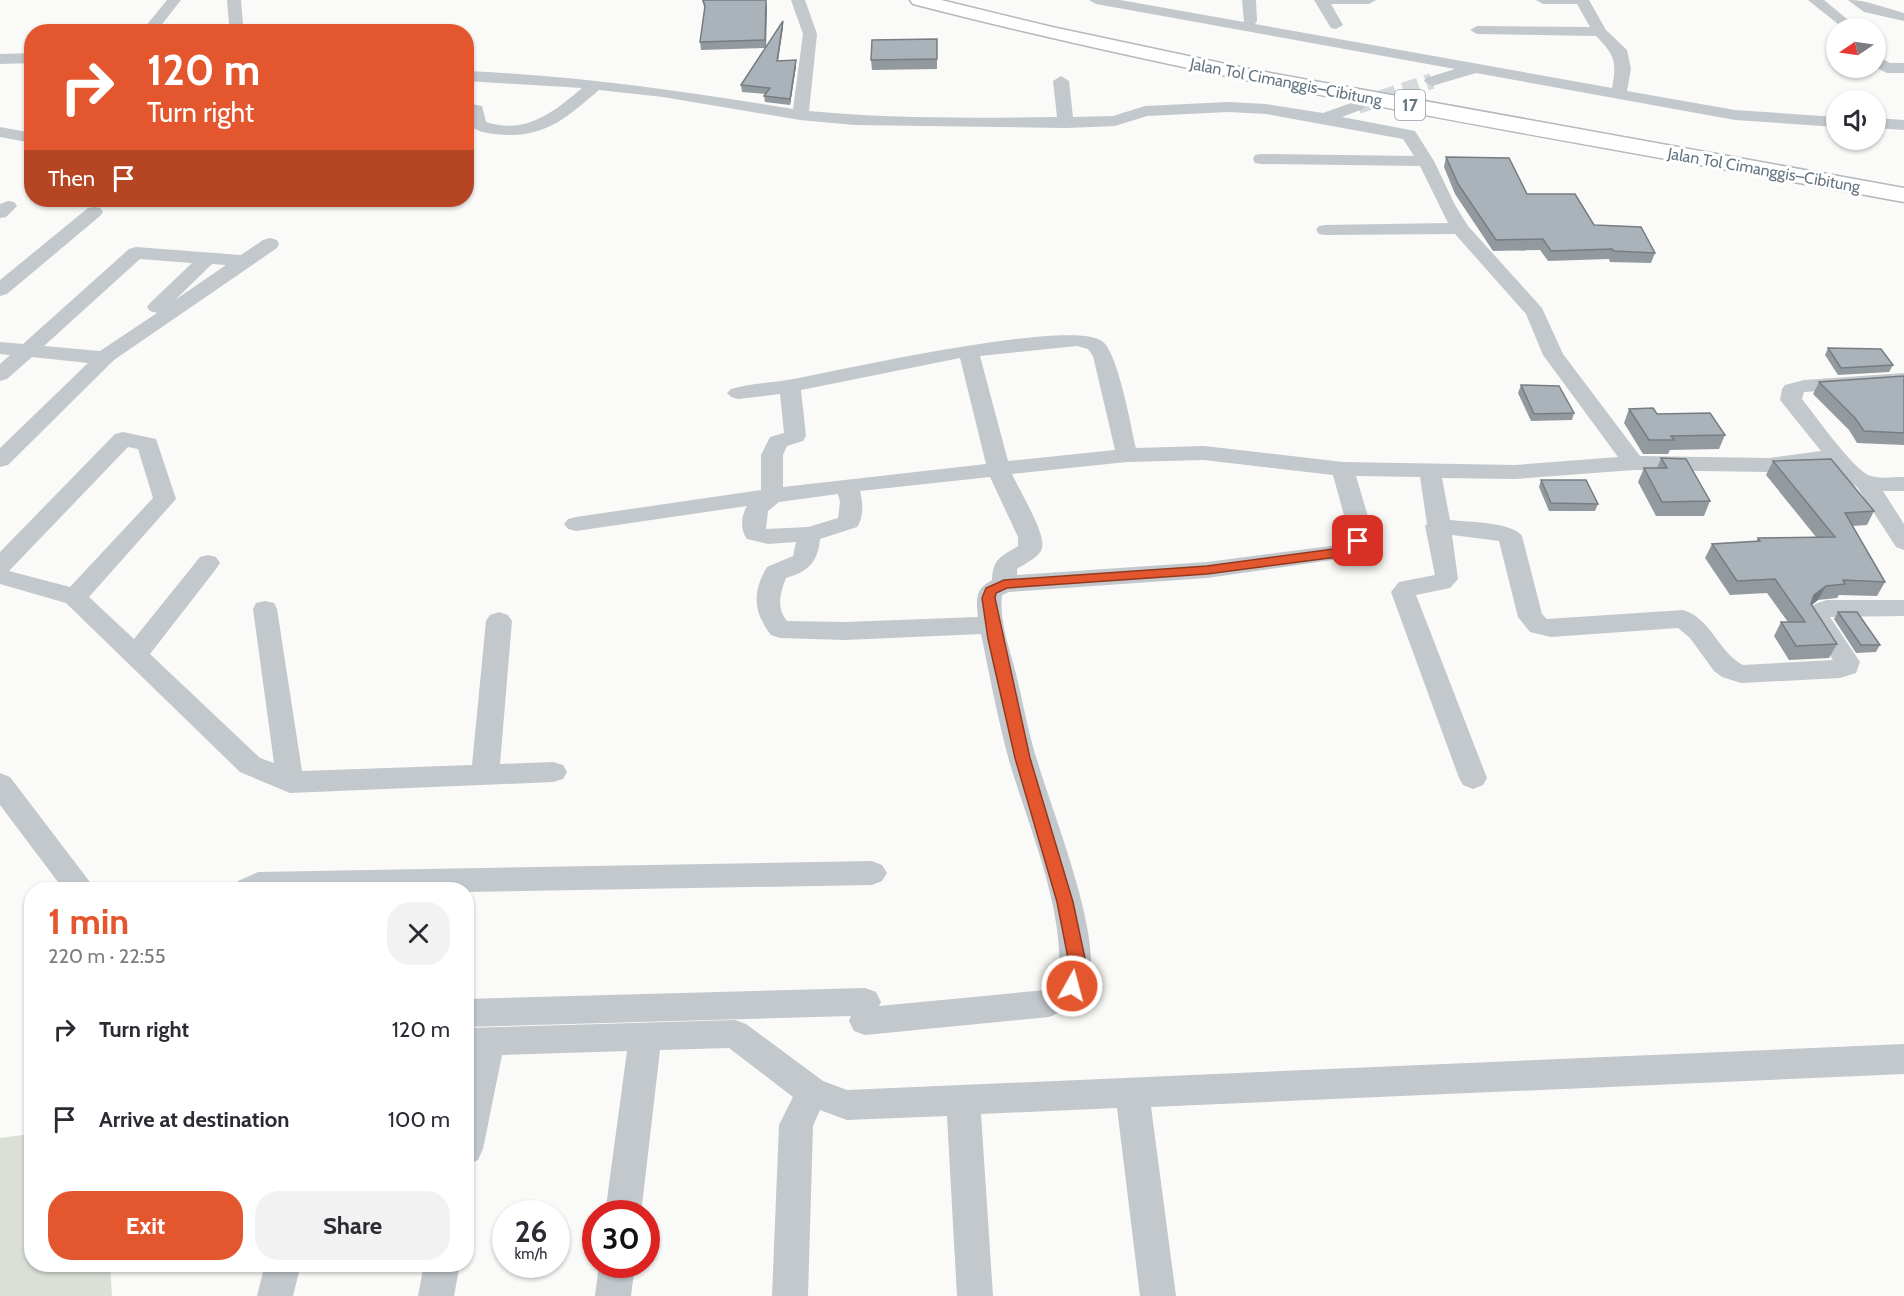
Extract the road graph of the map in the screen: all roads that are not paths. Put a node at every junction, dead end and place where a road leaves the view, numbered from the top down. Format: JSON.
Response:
{"nodes":[{"id":1,"x":174,"y":0,"type":"edge"},
{"id":2,"x":234,"y":0,"type":"edge"},
{"id":3,"x":798,"y":0,"type":"edge"},
{"id":4,"x":919,"y":0,"type":"edge"},
{"id":5,"x":981,"y":0,"type":"edge"},
{"id":6,"x":1096,"y":0,"type":"edge"},
{"id":7,"x":1186,"y":0,"type":"edge"},
{"id":8,"x":1249,"y":0,"type":"edge"},
{"id":9,"x":1321,"y":0,"type":"edge"},
{"id":10,"x":1329,"y":0,"type":"edge"},
{"id":11,"x":1369,"y":0,"type":"edge"},
{"id":12,"x":1543,"y":0,"type":"edge"},
{"id":13,"x":1815,"y":0,"type":"edge"},
{"id":14,"x":1855,"y":0,"type":"edge"},
{"id":15,"x":1582,"y":1,"type":"edge"},
{"id":16,"x":1904,"y":16,"type":"edge"},
{"id":17,"x":1838,"y":18,"type":"edge"},
{"id":18,"x":1198,"y":19,"type":"junction"},
{"id":19,"x":1250,"y":21,"type":"dead end"},
{"id":20,"x":154,"y":24,"type":"edge"},
{"id":21,"x":236,"y":24,"type":"edge"},
{"id":22,"x":1336,"y":25,"type":"dead end"},
{"id":23,"x":1478,"y":30,"type":"dead end"},
{"id":24,"x":1600,"y":32,"type":"junction"},
{"id":25,"x":24,"y":58,"type":"edge"},
{"id":26,"x":0,"y":59,"type":"edge"},
{"id":27,"x":1886,"y":67,"type":"edge"},
{"id":28,"x":1475,"y":68,"type":"junction"},
{"id":29,"x":1904,"y":68,"type":"edge"},
{"id":30,"x":474,"y":76,"type":"edge"},
{"id":31,"x":1061,"y":81,"type":"dead end"},
{"id":32,"x":1432,"y":81,"type":"tunnel mouth"},
{"id":33,"x":595,"y":85,"type":"junction"},
{"id":34,"x":1619,"y":94,"type":"junction"},
{"id":35,"x":1357,"y":106,"type":"tunnel mouth"},
{"id":36,"x":474,"y":109,"type":"edge"},
{"id":37,"x":800,"y":114,"type":"junction"},
{"id":38,"x":1324,"y":118,"type":"junction"},
{"id":39,"x":1826,"y":121,"type":"edge"},
{"id":40,"x":1066,"y":123,"type":"junction"},
{"id":41,"x":1886,"y":124,"type":"edge"},
{"id":42,"x":1904,"y":125,"type":"edge"},
{"id":43,"x":0,"y":132,"type":"edge"},
{"id":44,"x":24,"y":136,"type":"edge"},
{"id":45,"x":1261,"y":159,"type":"dead end"},
{"id":46,"x":1426,"y":161,"type":"junction"},
{"id":47,"x":1904,"y":175,"type":"edge"},
{"id":48,"x":1904,"y":195,"type":"edge"},
{"id":49,"x":94,"y":212,"type":"dead end"},
{"id":50,"x":1460,"y":228,"type":"junction"},
{"id":51,"x":1325,"y":230,"type":"dead end"},
{"id":52,"x":270,"y":244,"type":"dead end"},
{"id":53,"x":207,"y":259,"type":"junction"},
{"id":54,"x":244,"y":261,"type":"junction"},
{"id":55,"x":0,"y":290,"type":"edge"},
{"id":56,"x":0,"y":348,"type":"edge"},
{"id":57,"x":27,"y":351,"type":"junction"},
{"id":58,"x":968,"y":351,"type":"junction"},
{"id":59,"x":104,"y":358,"type":"junction"},
{"id":60,"x":0,"y":375,"type":"edge"},
{"id":61,"x":1904,"y":379,"type":"edge"},
{"id":62,"x":790,"y":386,"type":"junction"},
{"id":63,"x":738,"y":393,"type":"dead end"},
{"id":64,"x":1127,"y":455,"type":"junction"},
{"id":65,"x":1836,"y":455,"type":"junction"},
{"id":66,"x":0,"y":460,"type":"edge"},
{"id":67,"x":1634,"y":463,"type":"junction"},
{"id":68,"x":1343,"y":469,"type":"junction"},
{"id":69,"x":999,"y":471,"type":"junction"},
{"id":70,"x":1430,"y":471,"type":"junction"},
{"id":71,"x":1866,"y":483,"type":"junction"},
{"id":72,"x":1904,"y":484,"type":"edge"},
{"id":73,"x":847,"y":486,"type":"junction"},
{"id":74,"x":772,"y":496,"type":"junction"},
{"id":75,"x":576,"y":524,"type":"dead end"},
{"id":76,"x":1437,"y":526,"type":"junction"},
{"id":77,"x":809,"y":535,"type":"junction"},
{"id":78,"x":1904,"y":542,"type":"edge"},
{"id":79,"x":208,"y":563,"type":"dead end"},
{"id":80,"x":0,"y":566,"type":"edge"},
{"id":81,"x":0,"y":576,"type":"edge"},
{"id":82,"x":1004,"y":584,"type":"junction"},
{"id":83,"x":75,"y":597,"type":"junction"},
{"id":84,"x":1904,"y":608,"type":"edge"},
{"id":85,"x":265,"y":609,"type":"dead end"},
{"id":86,"x":499,"y":621,"type":"dead end"},
{"id":87,"x":993,"y":625,"type":"junction"},
{"id":88,"x":136,"y":655,"type":"junction"},
{"id":89,"x":553,"y":772,"type":"dead end"},
{"id":90,"x":485,"y":774,"type":"junction"},
{"id":91,"x":1473,"y":778,"type":"dead end"},
{"id":92,"x":290,"y":782,"type":"junction"},
{"id":93,"x":0,"y":784,"type":"edge"},
{"id":94,"x":872,"y":873,"type":"dead end"},
{"id":95,"x":75,"y":882,"type":"edge"},
{"id":96,"x":370,"y":882,"type":"edge"},
{"id":97,"x":474,"y":1013,"type":"edge"},
{"id":98,"x":645,"y":1037,"type":"junction"},
{"id":99,"x":478,"y":1042,"type":"edge"},
{"id":100,"x":1904,"y":1059,"type":"edge"},
{"id":101,"x":474,"y":1078,"type":"edge"},
{"id":102,"x":812,"y":1092,"type":"junction"},
{"id":103,"x":1132,"y":1092,"type":"junction"},
{"id":104,"x":963,"y":1100,"type":"junction"},
{"id":105,"x":625,"y":1200,"type":"edge"},
{"id":106,"x":281,"y":1272,"type":"edge"},
{"id":107,"x":440,"y":1272,"type":"edge"},
{"id":108,"x":615,"y":1278,"type":"edge"},
{"id":109,"x":275,"y":1296,"type":"edge"},
{"id":110,"x":436,"y":1296,"type":"edge"},
{"id":111,"x":613,"y":1296,"type":"edge"},
{"id":112,"x":790,"y":1296,"type":"edge"},
{"id":113,"x":975,"y":1296,"type":"edge"},
{"id":114,"x":1158,"y":1296,"type":"edge"}],
"edges":[{"from":1,"to":20,"type":"street"},
{"from":2,"to":21,"type":"street"},
{"from":3,"to":37,"type":"street"},
{"from":4,"to":48,"type":"highway","name":"Jalan Tol Cimanggis–Cibitung","number":"17"},
{"from":5,"to":47,"type":"highway","name":"Jalan Tol Cimanggis–Cibitung","number":"17"},
{"from":6,"to":18,"type":"street"},
{"from":7,"to":18,"type":"street"},
{"from":8,"to":19,"type":"street"},
{"from":9,"to":22,"type":"street"},
{"from":10,"to":11,"type":"street"},
{"from":12,"to":15,"type":"street"},
{"from":13,"to":17,"type":"street"},
{"from":14,"to":16,"type":"street"},
{"from":15,"to":24,"type":"street"},
{"from":18,"to":28,"type":"street"},
{"from":23,"to":24,"type":"street"},
{"from":24,"to":34,"type":"street"},
{"from":25,"to":26,"type":"street"},
{"from":27,"to":29,"type":"street"},
{"from":28,"to":32,"type":"street"},
{"from":28,"to":34,"type":"street"},
{"from":30,"to":33,"type":"street"},
{"from":31,"to":40,"type":"street"},
{"from":33,"to":36,"type":"street"},
{"from":33,"to":37,"type":"street"},
{"from":34,"to":39,"type":"street"},
{"from":35,"to":38,"type":"street"},
{"from":37,"to":40,"type":"street"},
{"from":38,"to":40,"type":"street"},
{"from":38,"to":46,"type":"street"},
{"from":41,"to":42,"type":"street"},
{"from":43,"to":44,"type":"street"},
{"from":45,"to":46,"type":"street"},
{"from":46,"to":50,"type":"street"},
{"from":49,"to":55,"type":"street"},
{"from":50,"to":51,"type":"street"},
{"from":50,"to":67,"type":"street"},
{"from":52,"to":54,"type":"street"},
{"from":53,"to":54,"type":"street"},
{"from":53,"to":57,"type":"street"},
{"from":53,"to":59,"type":"street"},
{"from":54,"to":59,"type":"street"},
{"from":56,"to":57,"type":"street"},
{"from":57,"to":59,"type":"street"},
{"from":57,"to":60,"type":"street"},
{"from":58,"to":62,"type":"street"},
{"from":58,"to":64,"type":"street"},
{"from":58,"to":69,"type":"street"},
{"from":59,"to":66,"type":"street"},
{"from":61,"to":65,"type":"street"},
{"from":62,"to":63,"type":"street"},
{"from":62,"to":74,"type":"street"},
{"from":64,"to":68,"type":"street"},
{"from":64,"to":69,"type":"street"},
{"from":65,"to":67,"type":"street"},
{"from":65,"to":71,"type":"street"},
{"from":67,"to":70,"type":"street"},
{"from":68,"to":70,"type":"street"},
{"from":68,"to":82,"type":"street"},
{"from":69,"to":73,"type":"street"},
{"from":69,"to":82,"type":"street"},
{"from":70,"to":76,"type":"street"},
{"from":71,"to":72,"type":"street"},
{"from":71,"to":78,"type":"street"},
{"from":73,"to":74,"type":"street"},
{"from":73,"to":77,"type":"street"},
{"from":74,"to":75,"type":"street"},
{"from":74,"to":77,"type":"street"},
{"from":76,"to":84,"type":"street"},
{"from":76,"to":91,"type":"street"},
{"from":77,"to":87,"type":"street"},
{"from":79,"to":88,"type":"street"},
{"from":80,"to":83,"type":"street"},
{"from":81,"to":83,"type":"street"},
{"from":82,"to":87,"type":"street"},
{"from":83,"to":88,"type":"street"},
{"from":85,"to":92,"type":"street"},
{"from":86,"to":90,"type":"street"},
{"from":87,"to":97,"type":"street"},
{"from":88,"to":92,"type":"street"},
{"from":89,"to":90,"type":"street"},
{"from":90,"to":92,"type":"street"},
{"from":93,"to":95,"type":"street"},
{"from":94,"to":96,"type":"street"},
{"from":98,"to":99,"type":"street"},
{"from":98,"to":102,"type":"street"},
{"from":98,"to":105,"type":"street"},
{"from":99,"to":101,"type":"street"},
{"from":100,"to":103,"type":"street"},
{"from":102,"to":104,"type":"street"},
{"from":102,"to":112,"type":"street"},
{"from":103,"to":104,"type":"street"},
{"from":103,"to":114,"type":"street"},
{"from":104,"to":113,"type":"street"},
{"from":106,"to":109,"type":"street"},
{"from":107,"to":110,"type":"street"},
{"from":108,"to":111,"type":"street"}]}
